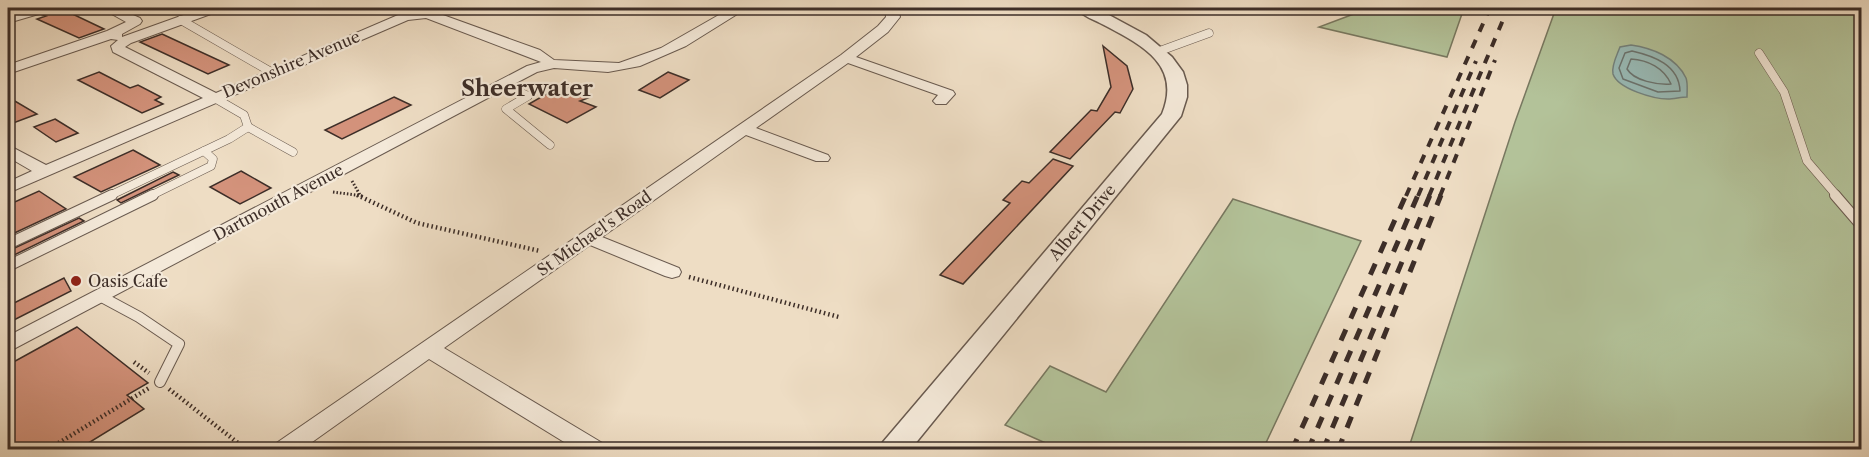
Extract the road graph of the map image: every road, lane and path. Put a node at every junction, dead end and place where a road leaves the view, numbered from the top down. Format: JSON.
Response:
{"nodes":[{"id":1,"x":44,"y":8,"type":"edge"},
{"id":2,"x":108,"y":8,"type":"edge"},
{"id":3,"x":214,"y":8,"type":"edge"},
{"id":4,"x":740,"y":8,"type":"edge"},
{"id":5,"x":892,"y":8,"type":"edge"},
{"id":6,"x":1084,"y":8,"type":"edge"},
{"id":7,"x":411,"y":11,"type":"edge"},
{"id":8,"x":8,"y":19,"type":"edge"},
{"id":9,"x":181,"y":20,"type":"junction"},
{"id":10,"x":1209,"y":33,"type":"dead end"},
{"id":11,"x":112,"y":34,"type":"junction"},
{"id":12,"x":126,"y":40,"type":"junction"},
{"id":13,"x":1157,"y":51,"type":"junction"},
{"id":14,"x":1759,"y":53,"type":"dead end"},
{"id":15,"x":846,"y":57,"type":"junction"},
{"id":16,"x":549,"y":63,"type":"junction"},
{"id":17,"x":8,"y":70,"type":"edge"},
{"id":18,"x":271,"y":72,"type":"junction"},
{"id":19,"x":502,"y":84,"type":"junction"},
{"id":20,"x":213,"y":97,"type":"junction"},
{"id":21,"x":941,"y":101,"type":"dead end"},
{"id":22,"x":248,"y":127,"type":"junction"},
{"id":23,"x":743,"y":129,"type":"junction"},
{"id":24,"x":550,"y":146,"type":"dead end"},
{"id":25,"x":8,"y":150,"type":"edge"},
{"id":26,"x":204,"y":151,"type":"junction"},
{"id":27,"x":293,"y":152,"type":"dead end"},
{"id":28,"x":822,"y":158,"type":"dead end"},
{"id":29,"x":45,"y":172,"type":"junction"},
{"id":30,"x":8,"y":188,"type":"edge"},
{"id":31,"x":303,"y":189,"type":"junction"},
{"id":32,"x":1860,"y":224,"type":"edge"},
{"id":33,"x":586,"y":237,"type":"junction"},
{"id":34,"x":8,"y":244,"type":"edge"},
{"id":35,"x":562,"y":255,"type":"junction"},
{"id":36,"x":8,"y":266,"type":"edge"},
{"id":37,"x":672,"y":272,"type":"joint"},
{"id":38,"x":100,"y":296,"type":"junction"},
{"id":39,"x":839,"y":317,"type":"dead end"},
{"id":40,"x":8,"y":345,"type":"edge"},
{"id":41,"x":429,"y":349,"type":"junction"},
{"id":42,"x":134,"y":362,"type":"dead end"},
{"id":43,"x":160,"y":382,"type":"junction"},
{"id":44,"x":47,"y":450,"type":"edge"},
{"id":45,"x":247,"y":450,"type":"edge"},
{"id":46,"x":283,"y":450,"type":"edge"},
{"id":47,"x":596,"y":450,"type":"edge"},
{"id":48,"x":893,"y":450,"type":"edge"}],
"edges":[{"from":1,"to":8,"type":"street"},
{"from":2,"to":11,"type":"street"},
{"from":3,"to":9,"type":"street"},
{"from":4,"to":16,"type":"street","name":"Devonshire Avenue"},
{"from":5,"to":15,"type":"street","name":"St Michael's Road"},
{"from":6,"to":13,"type":"street","name":"Albert Drive"},
{"from":7,"to":16,"type":"street","name":"Devonshire Avenue"},
{"from":7,"to":18,"type":"street","name":"Devonshire Avenue"},
{"from":9,"to":12,"type":"street"},
{"from":9,"to":18,"type":"lane"},
{"from":10,"to":13,"type":"lane"},
{"from":11,"to":12,"type":"street"},
{"from":11,"to":17,"type":"street"},
{"from":12,"to":20,"type":"street"},
{"from":13,"to":48,"type":"street","name":"Albert Drive"},
{"from":14,"to":32,"type":"lane"},
{"from":15,"to":21,"type":"street"},
{"from":15,"to":23,"type":"street","name":"St Michael's Road"},
{"from":16,"to":19,"type":"street","name":"Dartmouth Avenue"},
{"from":18,"to":20,"type":"street","name":"Devonshire Avenue"},
{"from":19,"to":24,"type":"lane"},
{"from":19,"to":31,"type":"street","name":"Dartmouth Avenue"},
{"from":20,"to":22,"type":"lane"},
{"from":20,"to":29,"type":"street","name":"Devonshire Avenue"},
{"from":22,"to":26,"type":"lane"},
{"from":22,"to":27,"type":"lane"},
{"from":23,"to":28,"type":"street"},
{"from":23,"to":33,"type":"street","name":"St Michael's Road"},
{"from":25,"to":29,"type":"street"},
{"from":26,"to":34,"type":"lane"},
{"from":26,"to":36,"type":"lane"},
{"from":29,"to":30,"type":"street","name":"Devonshire Avenue"},
{"from":31,"to":35,"type":"path"},
{"from":31,"to":38,"type":"street","name":"Dartmouth Avenue"},
{"from":33,"to":35,"type":"street","name":"St Michael's Road"},
{"from":33,"to":37,"type":"street"},
{"from":35,"to":41,"type":"street","name":"St Michael's Road"},
{"from":37,"to":39,"type":"path"},
{"from":38,"to":40,"type":"street","name":"Dartmouth Avenue"},
{"from":38,"to":43,"type":"lane"},
{"from":41,"to":46,"type":"street","name":"St Michael's Road"},
{"from":41,"to":47,"type":"street"},
{"from":42,"to":43,"type":"path"},
{"from":43,"to":44,"type":"path"},
{"from":43,"to":45,"type":"path"}]}
